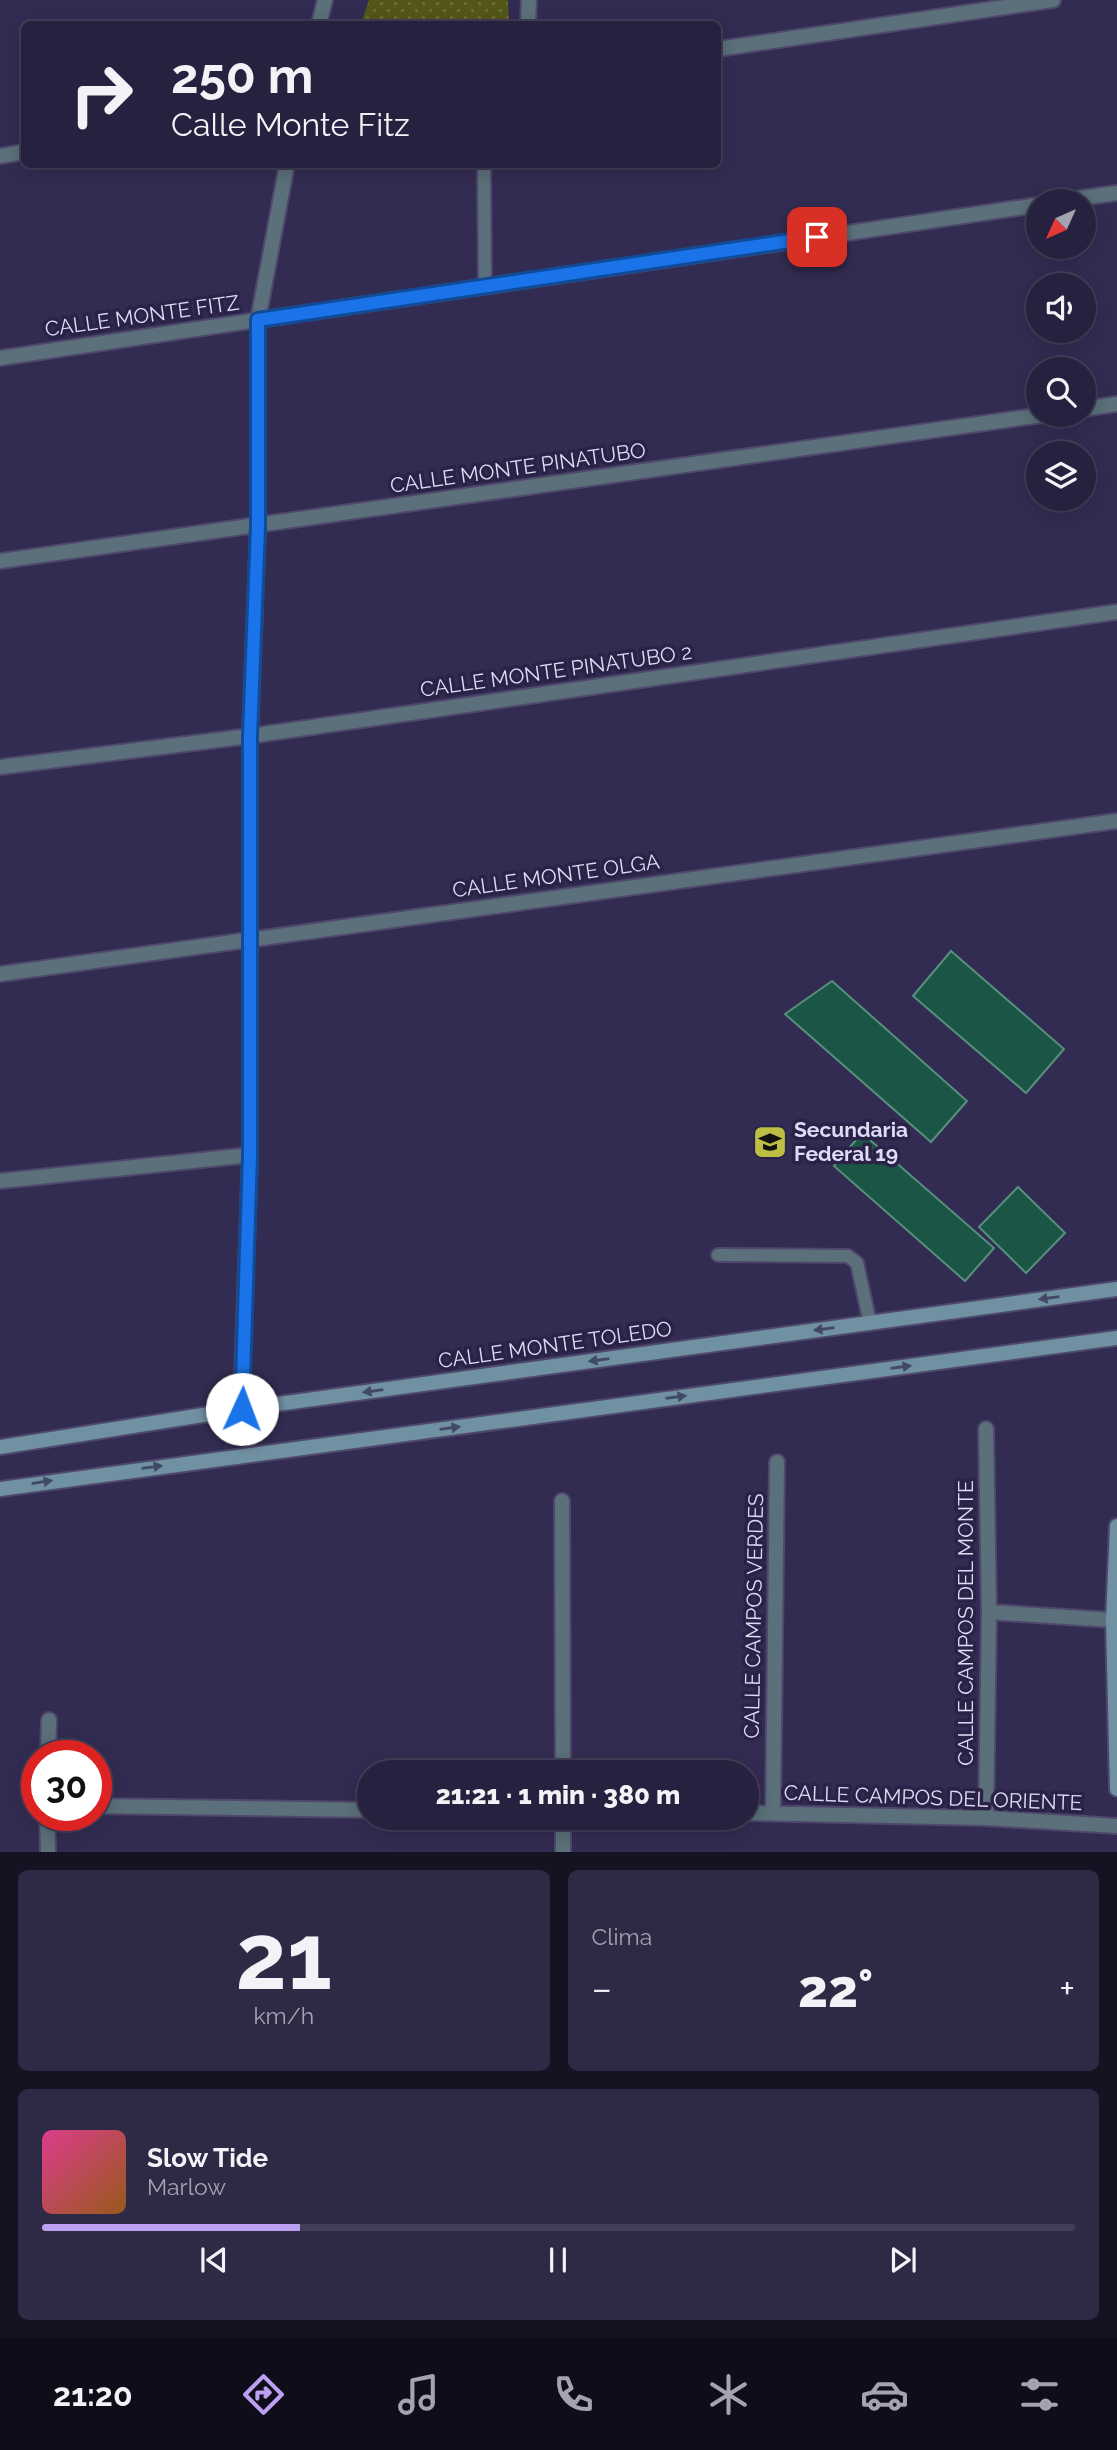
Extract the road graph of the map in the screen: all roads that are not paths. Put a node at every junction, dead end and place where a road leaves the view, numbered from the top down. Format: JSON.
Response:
{"nodes":[{"id":1,"x":325,"y":0,"type":"edge"},
{"id":2,"x":529,"y":0,"type":"edge"},
{"id":3,"x":1053,"y":0,"type":"edge"},
{"id":4,"x":320,"y":21,"type":"edge"},
{"id":5,"x":528,"y":21,"type":"edge"},
{"id":6,"x":721,"y":49,"type":"edge"},
{"id":7,"x":21,"y":152,"type":"edge"},
{"id":8,"x":0,"y":156,"type":"edge"},
{"id":9,"x":286,"y":168,"type":"edge"},
{"id":10,"x":484,"y":168,"type":"edge"},
{"id":11,"x":1117,"y":193,"type":"edge"},
{"id":12,"x":1096,"y":196,"type":"edge"},
{"id":13,"x":1026,"y":207,"type":"edge"},
{"id":14,"x":485,"y":285,"type":"junction"},
{"id":15,"x":258,"y":320,"type":"junction"},
{"id":16,"x":0,"y":358,"type":"edge"},
{"id":17,"x":1117,"y":404,"type":"edge"},
{"id":18,"x":1096,"y":407,"type":"edge"},
{"id":19,"x":1026,"y":417,"type":"edge"},
{"id":20,"x":258,"y":527,"type":"junction"},
{"id":21,"x":0,"y":561,"type":"edge"},
{"id":22,"x":1117,"y":612,"type":"edge"},
{"id":23,"x":250,"y":736,"type":"junction"},
{"id":24,"x":0,"y":767,"type":"edge"},
{"id":25,"x":1117,"y":821,"type":"edge"},
{"id":26,"x":252,"y":939,"type":"junction"},
{"id":27,"x":0,"y":974,"type":"edge"},
{"id":28,"x":250,"y":1155,"type":"junction"},
{"id":29,"x":0,"y":1181,"type":"edge"},
{"id":30,"x":718,"y":1255,"type":"dead end"},
{"id":31,"x":1117,"y":1289,"type":"edge"},
{"id":32,"x":870,"y":1323,"type":"junction"},
{"id":33,"x":1117,"y":1338,"type":"edge"},
{"id":34,"x":242,"y":1409,"type":"junction"},
{"id":35,"x":986,"y":1429,"type":"dead end"},
{"id":36,"x":0,"y":1447,"type":"edge"},
{"id":37,"x":777,"y":1462,"type":"dead end"},
{"id":38,"x":0,"y":1489,"type":"edge"},
{"id":39,"x":562,"y":1501,"type":"dead end"},
{"id":40,"x":1117,"y":1526,"type":"edge"},
{"id":41,"x":989,"y":1612,"type":"junction"},
{"id":42,"x":1112,"y":1619,"type":"junction"},
{"id":43,"x":49,"y":1720,"type":"dead end"},
{"id":44,"x":48,"y":1740,"type":"edge"},
{"id":45,"x":563,"y":1760,"type":"edge"},
{"id":46,"x":1116,"y":1773,"type":"edge"},
{"id":47,"x":1117,"y":1789,"type":"edge"},
{"id":48,"x":112,"y":1807,"type":"edge"},
{"id":49,"x":357,"y":1810,"type":"edge"},
{"id":50,"x":759,"y":1813,"type":"edge"},
{"id":51,"x":773,"y":1813,"type":"junction"},
{"id":52,"x":986,"y":1818,"type":"junction"},
{"id":53,"x":1117,"y":1826,"type":"edge"},
{"id":54,"x":564,"y":1830,"type":"edge"},
{"id":55,"x":47,"y":1831,"type":"edge"},
{"id":56,"x":48,"y":1852,"type":"edge"},
{"id":57,"x":563,"y":1852,"type":"edge"}],
"edges":[{"from":1,"to":4,"type":"street"},
{"from":2,"to":5,"type":"street"},
{"from":3,"to":6,"type":"street"},
{"from":7,"to":8,"type":"street"},
{"from":9,"to":15,"type":"street"},
{"from":10,"to":14,"type":"lane"},
{"from":11,"to":12,"type":"street"},
{"from":13,"to":14,"type":"street","name":"CALLE MONTE FITZ"},
{"from":14,"to":15,"type":"street","name":"CALLE MONTE FITZ"},
{"from":15,"to":16,"type":"street","name":"CALLE MONTE FITZ"},
{"from":15,"to":20,"type":"street"},
{"from":17,"to":18,"type":"street"},
{"from":19,"to":20,"type":"street","name":"CALLE MONTE PINATUBO"},
{"from":20,"to":21,"type":"street","name":"CALLE MONTE PINATUBO"},
{"from":20,"to":23,"type":"street"},
{"from":22,"to":23,"type":"street","name":"CALLE MONTE PINATUBO 2"},
{"from":23,"to":24,"type":"street","name":"CALLE MONTE PINATUBO 2"},
{"from":23,"to":26,"type":"street"},
{"from":25,"to":26,"type":"street","name":"CALLE MONTE OLGA"},
{"from":26,"to":27,"type":"street","name":"CALLE MONTE OLGA"},
{"from":26,"to":28,"type":"street"},
{"from":28,"to":29,"type":"street"},
{"from":28,"to":34,"type":"street"},
{"from":30,"to":32,"type":"lane"},
{"from":31,"to":32,"type":"street","name":"CALLE MONTE TOLEDO","one_way":true},
{"from":32,"to":34,"type":"street","name":"CALLE MONTE TOLEDO","one_way":true},
{"from":38,"to":33,"type":"street","one_way":true},
{"from":34,"to":36,"type":"street","name":"CALLE MONTE TOLEDO"},
{"from":35,"to":41,"type":"street","name":"CALLE CAMPOS DEL MONTE"},
{"from":37,"to":51,"type":"street","name":"CALLE CAMPOS VERDES"},
{"from":39,"to":45,"type":"street"},
{"from":40,"to":42,"type":"street"},
{"from":41,"to":42,"type":"street"},
{"from":41,"to":52,"type":"street","name":"CALLE CAMPOS DEL MONTE"},
{"from":42,"to":46,"type":"street"},
{"from":43,"to":44,"type":"street"},
{"from":46,"to":47,"type":"street"},
{"from":48,"to":49,"type":"street"},
{"from":50,"to":51,"type":"street","name":"CALLE CAMPOS DEL ORIENTE"},
{"from":51,"to":52,"type":"street","name":"CALLE CAMPOS DEL ORIENTE"},
{"from":52,"to":53,"type":"street","name":"CALLE CAMPOS DEL ORIENTE"},
{"from":54,"to":57,"type":"street"},
{"from":55,"to":56,"type":"street"}]}
